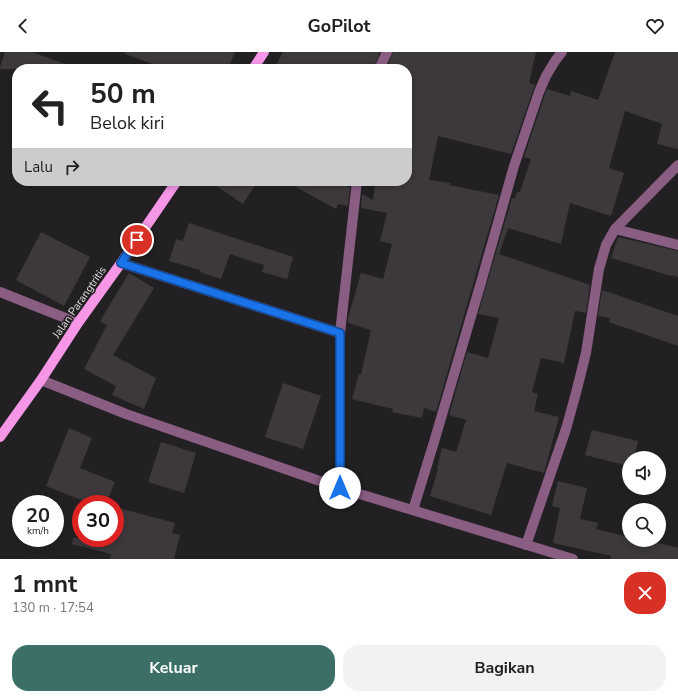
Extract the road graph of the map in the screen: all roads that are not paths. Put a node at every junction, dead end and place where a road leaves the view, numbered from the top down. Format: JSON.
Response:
{"nodes":[{"id":1,"x":264,"y":52,"type":"edge"},
{"id":2,"x":387,"y":52,"type":"edge"},
{"id":3,"x":562,"y":52,"type":"edge"},
{"id":4,"x":256,"y":64,"type":"edge"},
{"id":5,"x":382,"y":64,"type":"edge"},
{"id":6,"x":678,"y":165,"type":"edge"},
{"id":7,"x":174,"y":186,"type":"edge"},
{"id":8,"x":356,"y":186,"type":"edge"},
{"id":9,"x":615,"y":229,"type":"junction"},
{"id":10,"x":678,"y":245,"type":"edge"},
{"id":11,"x":121,"y":263,"type":"junction"},
{"id":12,"x":0,"y":292,"type":"edge"},
{"id":13,"x":78,"y":323,"type":"junction"},
{"id":14,"x":340,"y":333,"type":"junction"},
{"id":15,"x":41,"y":380,"type":"junction"},
{"id":16,"x":0,"y":436,"type":"edge"},
{"id":17,"x":340,"y":488,"type":"junction"},
{"id":18,"x":413,"y":510,"type":"junction"},
{"id":19,"x":526,"y":545,"type":"junction"},
{"id":20,"x":573,"y":559,"type":"edge"}],
"edges":[{"from":1,"to":4,"type":"main road"},
{"from":2,"to":5,"type":"street"},
{"from":3,"to":18,"type":"street"},
{"from":6,"to":9,"type":"street"},
{"from":7,"to":11,"type":"main road","name":"Jalan Parangtritis"},
{"from":8,"to":14,"type":"street"},
{"from":9,"to":10,"type":"street"},
{"from":9,"to":19,"type":"street"},
{"from":11,"to":13,"type":"main road","name":"Jalan Parangtritis"},
{"from":11,"to":14,"type":"street"},
{"from":12,"to":13,"type":"street"},
{"from":13,"to":15,"type":"main road","name":"Jalan Parangtritis"},
{"from":14,"to":17,"type":"street"},
{"from":15,"to":16,"type":"main road","name":"Jalan Parangtritis"},
{"from":15,"to":17,"type":"street"},
{"from":17,"to":18,"type":"street"},
{"from":18,"to":19,"type":"street"},
{"from":19,"to":20,"type":"street"}]}
